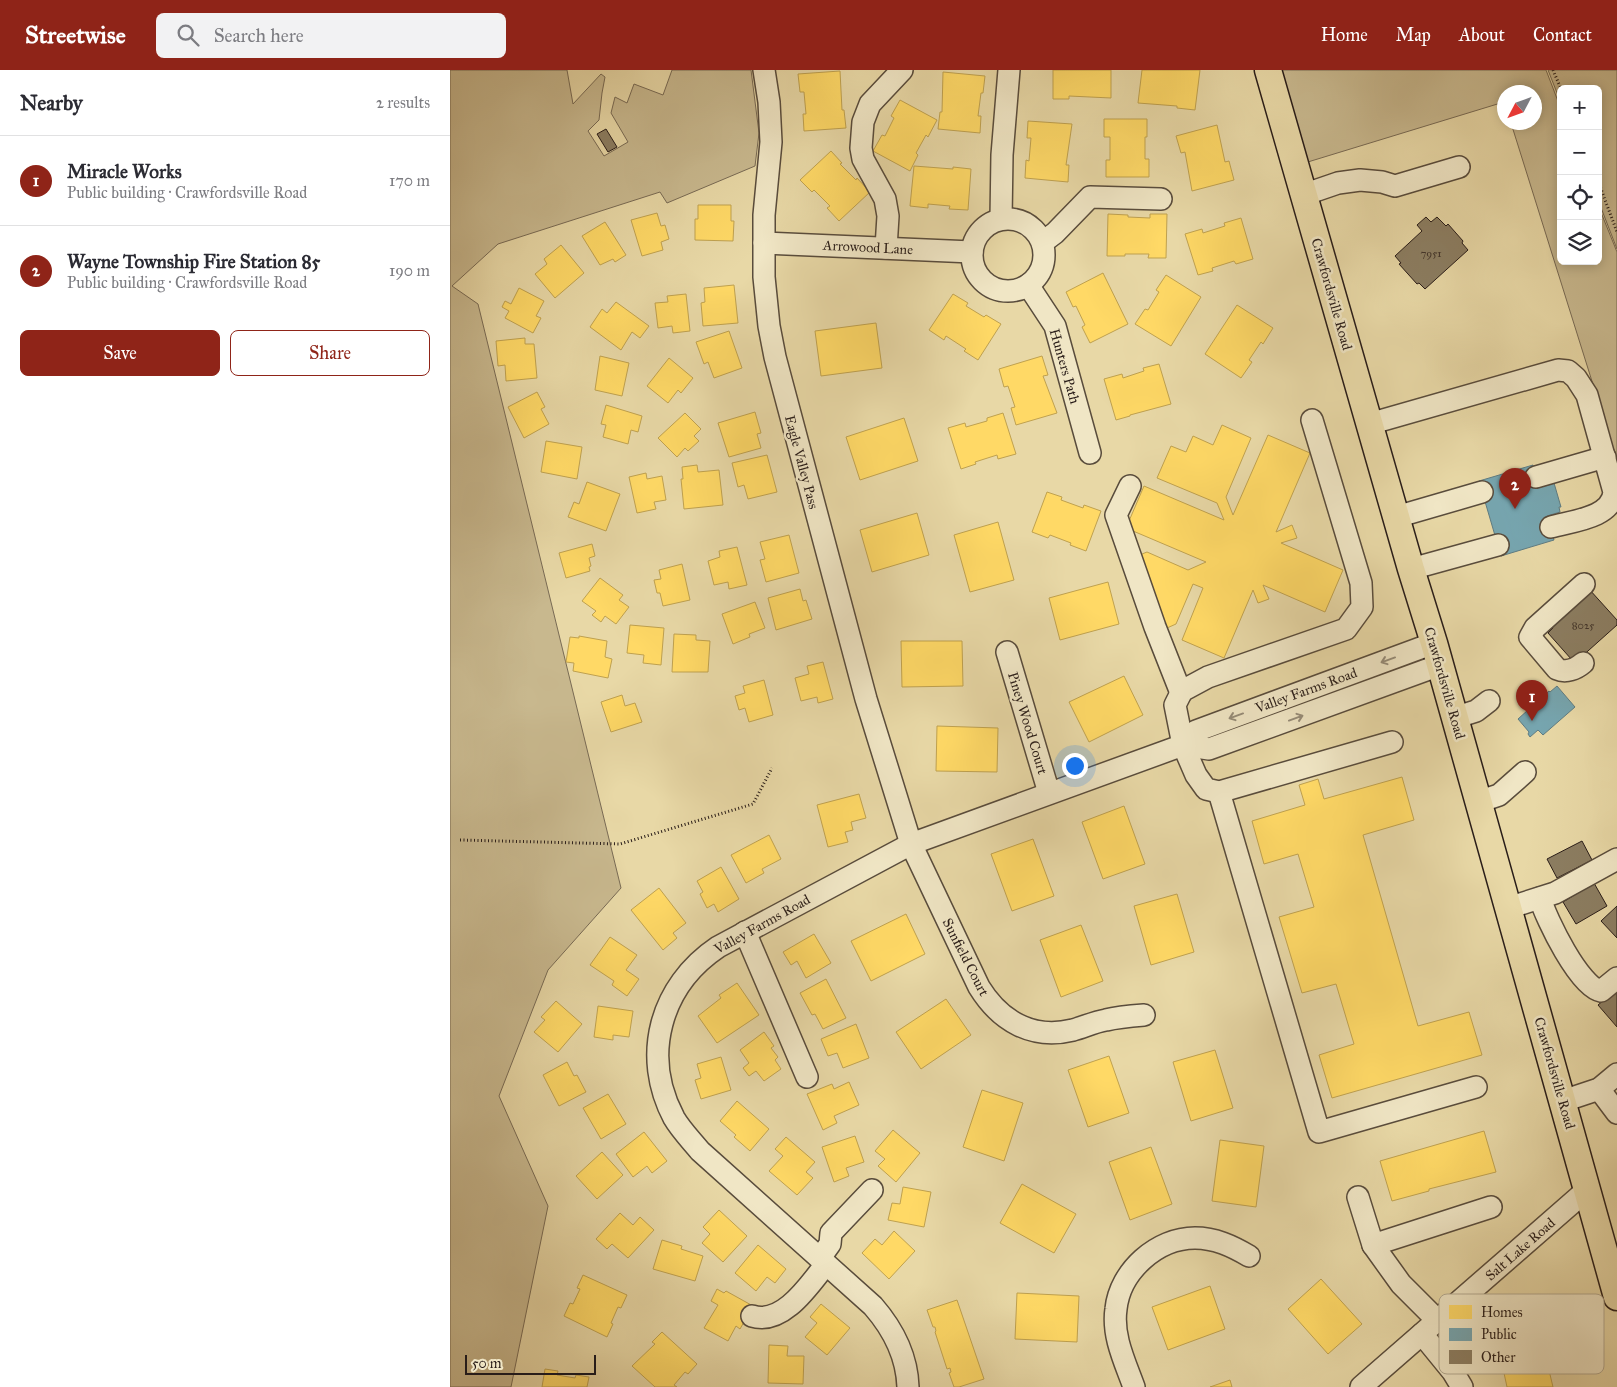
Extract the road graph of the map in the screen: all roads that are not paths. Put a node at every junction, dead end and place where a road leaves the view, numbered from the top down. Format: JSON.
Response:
{"nodes":[{"id":1,"x":764,"y":70,"type":"edge"},
{"id":2,"x":902,"y":70,"type":"edge"},
{"id":3,"x":1009,"y":70,"type":"edge"},
{"id":4,"x":1268,"y":70,"type":"edge"},
{"id":5,"x":1460,"y":168,"type":"dead end"},
{"id":6,"x":1304,"y":195,"type":"junction"},
{"id":7,"x":1161,"y":199,"type":"dead end"},
{"id":8,"x":1001,"y":219,"type":"junction"},
{"id":9,"x":1043,"y":242,"type":"junction"},
{"id":10,"x":764,"y":243,"type":"junction"},
{"id":11,"x":886,"y":248,"type":"junction"},
{"id":12,"x":972,"y":252,"type":"junction"},
{"id":13,"x":1028,"y":285,"type":"junction"},
{"id":14,"x":1312,"y":420,"type":"dead end"},
{"id":15,"x":1369,"y":424,"type":"junction"},
{"id":16,"x":1090,"y":453,"type":"dead end"},
{"id":17,"x":1604,"y":457,"type":"junction"},
{"id":18,"x":1536,"y":477,"type":"dead end"},
{"id":19,"x":1130,"y":486,"type":"dead end"},
{"id":20,"x":1482,"y":492,"type":"dead end"},
{"id":21,"x":1396,"y":517,"type":"junction"},
{"id":22,"x":1550,"y":527,"type":"dead end"},
{"id":23,"x":1498,"y":545,"type":"dead end"},
{"id":24,"x":1411,"y":569,"type":"junction"},
{"id":25,"x":1584,"y":584,"type":"dead end"},
{"id":26,"x":1007,"y":652,"type":"dead end"},
{"id":27,"x":1437,"y":654,"type":"junction"},
{"id":28,"x":1583,"y":663,"type":"dead end"},
{"id":29,"x":1181,"y":693,"type":"junction"},
{"id":30,"x":1489,"y":701,"type":"dead end"},
{"id":31,"x":1454,"y":718,"type":"junction"},
{"id":32,"x":1392,"y":742,"type":"dead end"},
{"id":33,"x":1183,"y":745,"type":"junction"},
{"id":34,"x":1525,"y":772,"type":"dead end"},
{"id":35,"x":1219,"y":792,"type":"junction"},
{"id":36,"x":1050,"y":794,"type":"junction"},
{"id":37,"x":1478,"y":802,"type":"junction"},
{"id":38,"x":911,"y":844,"type":"junction"},
{"id":39,"x":1617,"y":860,"type":"edge"},
{"id":40,"x":1540,"y":898,"type":"junction"},
{"id":41,"x":1508,"y":908,"type":"junction"},
{"id":42,"x":745,"y":932,"type":"junction"},
{"id":43,"x":1617,"y":978,"type":"edge"},
{"id":44,"x":1144,"y":1015,"type":"dead end"},
{"id":45,"x":1617,"y":1074,"type":"edge"},
{"id":46,"x":807,"y":1077,"type":"dead end"},
{"id":47,"x":1476,"y":1088,"type":"dead end"},
{"id":48,"x":1599,"y":1089,"type":"junction"},
{"id":49,"x":1563,"y":1101,"type":"junction"},
{"id":50,"x":1617,"y":1113,"type":"edge"},
{"id":51,"x":1588,"y":1189,"type":"junction"},
{"id":52,"x":872,"y":1190,"type":"dead end"},
{"id":53,"x":1358,"y":1197,"type":"dead end"},
{"id":54,"x":1492,"y":1207,"type":"dead end"},
{"id":55,"x":1373,"y":1245,"type":"junction"},
{"id":56,"x":818,"y":1256,"type":"junction"},
{"id":57,"x":1249,"y":1256,"type":"dead end"},
{"id":58,"x":1612,"y":1258,"type":"edge"},
{"id":59,"x":1467,"y":1294,"type":"edge"},
{"id":60,"x":1617,"y":1297,"type":"edge"},
{"id":61,"x":752,"y":1316,"type":"dead end"},
{"id":62,"x":1439,"y":1318,"type":"edge"},
{"id":63,"x":1429,"y":1327,"type":"junction"},
{"id":64,"x":1439,"y":1346,"type":"edge"},
{"id":65,"x":1454,"y":1374,"type":"edge"},
{"id":66,"x":908,"y":1387,"type":"edge"},
{"id":67,"x":1134,"y":1387,"type":"edge"},
{"id":68,"x":1361,"y":1387,"type":"edge"},
{"id":69,"x":1462,"y":1387,"type":"edge"}],
"edges":[{"from":1,"to":10,"type":"street","name":"Eagle Valley Pass"},
{"from":2,"to":11,"type":"street"},
{"from":3,"to":8,"type":"street"},
{"from":4,"to":6,"type":"main road","name":"Crawfordsville Road"},
{"from":5,"to":6,"type":"street"},
{"from":6,"to":15,"type":"main road","name":"Crawfordsville Road"},
{"from":7,"to":9,"type":"street"},
{"from":8,"to":9,"type":"street"},
{"from":8,"to":12,"type":"street"},
{"from":9,"to":13,"type":"street"},
{"from":10,"to":11,"type":"street","name":"Arrowood Lane"},
{"from":10,"to":38,"type":"street","name":"Eagle Valley Pass"},
{"from":11,"to":12,"type":"street","name":"Arrowood Lane"},
{"from":12,"to":13,"type":"street"},
{"from":13,"to":16,"type":"street","name":"Hunters Path"},
{"from":14,"to":29,"type":"street"},
{"from":15,"to":17,"type":"street"},
{"from":15,"to":21,"type":"main road","name":"Crawfordsville Road"},
{"from":17,"to":18,"type":"street"},
{"from":17,"to":22,"type":"street"},
{"from":19,"to":29,"type":"street"},
{"from":20,"to":21,"type":"street"},
{"from":21,"to":24,"type":"main road","name":"Crawfordsville Road"},
{"from":23,"to":24,"type":"street"},
{"from":24,"to":27,"type":"main road","name":"Crawfordsville Road"},
{"from":25,"to":28,"type":"street"},
{"from":26,"to":36,"type":"street","name":"Piney Wood Court"},
{"from":27,"to":31,"type":"main road","name":"Crawfordsville Road"},
{"from":27,"to":33,"type":"street","name":"Valley Farms Road"},
{"from":29,"to":33,"type":"street"},
{"from":30,"to":31,"type":"street"},
{"from":31,"to":37,"type":"main road","name":"Crawfordsville Road"},
{"from":32,"to":35,"type":"street"},
{"from":33,"to":35,"type":"street"},
{"from":33,"to":36,"type":"street","name":"Valley Farms Road"},
{"from":34,"to":37,"type":"street"},
{"from":35,"to":47,"type":"street"},
{"from":36,"to":38,"type":"street","name":"Valley Farms Road"},
{"from":37,"to":41,"type":"main road","name":"Crawfordsville Road"},
{"from":38,"to":42,"type":"street","name":"Valley Farms Road"},
{"from":38,"to":44,"type":"street","name":"Sunfield Court"},
{"from":39,"to":40,"type":"street"},
{"from":40,"to":41,"type":"street"},
{"from":40,"to":43,"type":"street"},
{"from":41,"to":49,"type":"main road","name":"Crawfordsville Road"},
{"from":42,"to":46,"type":"street"},
{"from":42,"to":56,"type":"street","name":"Valley Farms Road"},
{"from":45,"to":48,"type":"street"},
{"from":48,"to":49,"type":"street"},
{"from":48,"to":50,"type":"street"},
{"from":49,"to":51,"type":"main road","name":"Crawfordsville Road"},
{"from":51,"to":58,"type":"main road","name":"Crawfordsville Road"},
{"from":51,"to":59,"type":"street","name":"Salt Lake Road"},
{"from":52,"to":56,"type":"street"},
{"from":53,"to":55,"type":"street"},
{"from":54,"to":55,"type":"street"},
{"from":55,"to":63,"type":"street"},
{"from":56,"to":61,"type":"street"},
{"from":56,"to":66,"type":"street","name":"Valley Farms Road"},
{"from":57,"to":67,"type":"street"},
{"from":58,"to":60,"type":"main road","name":"Crawfordsville Road"},
{"from":62,"to":63,"type":"street","name":"Salt Lake Road"},
{"from":63,"to":64,"type":"street"},
{"from":63,"to":68,"type":"street","name":"Salt Lake Road"},
{"from":65,"to":69,"type":"street"}]}
